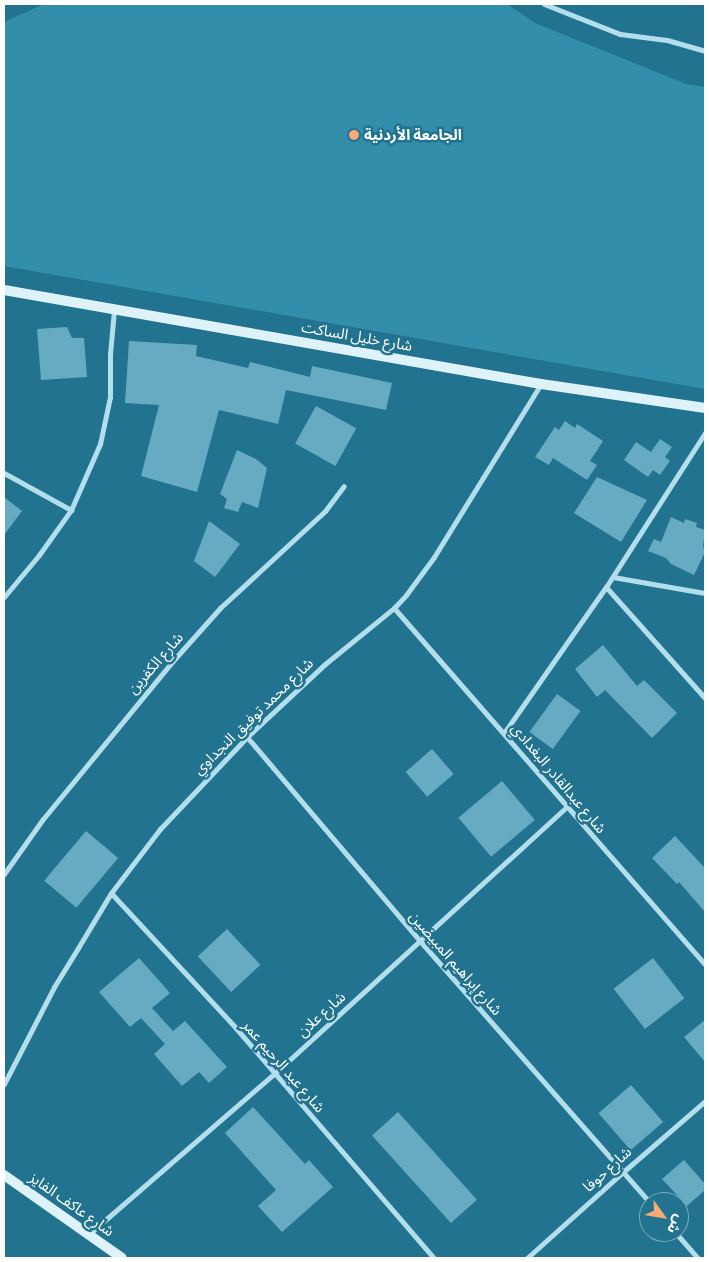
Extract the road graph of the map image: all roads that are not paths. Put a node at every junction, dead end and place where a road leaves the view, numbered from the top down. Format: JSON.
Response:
{"nodes":[{"id":1,"x":544,"y":4,"type":"edge"},
{"id":2,"x":705,"y":51,"type":"edge"},
{"id":3,"x":4,"y":290,"type":"edge"},
{"id":4,"x":114,"y":309,"type":"junction"},
{"id":5,"x":542,"y":384,"type":"junction"},
{"id":6,"x":705,"y":408,"type":"edge"},
{"id":7,"x":705,"y":433,"type":"edge"},
{"id":8,"x":4,"y":473,"type":"edge"},
{"id":9,"x":344,"y":486,"type":"dead end"},
{"id":10,"x":71,"y":510,"type":"junction"},
{"id":11,"x":613,"y":577,"type":"junction"},
{"id":12,"x":606,"y":587,"type":"junction"},
{"id":13,"x":705,"y":593,"type":"edge"},
{"id":14,"x":4,"y":597,"type":"edge"},
{"id":15,"x":394,"y":608,"type":"junction"},
{"id":16,"x":705,"y":698,"type":"edge"},
{"id":17,"x":504,"y":732,"type":"junction"},
{"id":18,"x":247,"y":737,"type":"junction"},
{"id":19,"x":566,"y":807,"type":"junction"},
{"id":20,"x":4,"y":874,"type":"edge"},
{"id":21,"x":112,"y":893,"type":"junction"},
{"id":22,"x":420,"y":941,"type":"junction"},
{"id":23,"x":705,"y":965,"type":"edge"},
{"id":24,"x":274,"y":1074,"type":"junction"},
{"id":25,"x":4,"y":1084,"type":"edge"},
{"id":26,"x":705,"y":1101,"type":"edge"},
{"id":27,"x":622,"y":1172,"type":"junction"},
{"id":28,"x":4,"y":1175,"type":"edge"},
{"id":29,"x":640,"y":1192,"type":"edge"},
{"id":30,"x":89,"y":1234,"type":"junction"},
{"id":31,"x":684,"y":1242,"type":"edge"},
{"id":32,"x":122,"y":1258,"type":"edge"},
{"id":33,"x":434,"y":1258,"type":"edge"},
{"id":34,"x":527,"y":1258,"type":"edge"},
{"id":35,"x":698,"y":1258,"type":"edge"}],
"edges":[{"from":1,"to":2,"type":"street"},
{"from":3,"to":4,"type":"street","name":"شارع خليل الساكت"},
{"from":4,"to":5,"type":"street","name":"شارع خليل الساكت"},
{"from":4,"to":10,"type":"street"},
{"from":5,"to":6,"type":"street","name":"شارع خليل الساكت"},
{"from":5,"to":15,"type":"street","name":"شارع محمد توفيق النجداوي"},
{"from":7,"to":11,"type":"street"},
{"from":8,"to":10,"type":"street"},
{"from":9,"to":20,"type":"street","name":"شارع الكفرين"},
{"from":10,"to":14,"type":"street"},
{"from":11,"to":12,"type":"street"},
{"from":11,"to":13,"type":"street"},
{"from":12,"to":16,"type":"street"},
{"from":12,"to":17,"type":"street"},
{"from":15,"to":17,"type":"street","name":"شارع عبدالقادر البغدادي"},
{"from":15,"to":18,"type":"street","name":"شارع محمد توفيق النجداوي"},
{"from":17,"to":19,"type":"street","name":"شارع عبدالقادر البغدادي"},
{"from":18,"to":21,"type":"street","name":"شارع محمد توفيق النجداوي"},
{"from":18,"to":22,"type":"street","name":"شارع إبراهيم المبيضين"},
{"from":19,"to":22,"type":"street","name":"شارع علان"},
{"from":19,"to":23,"type":"street","name":"شارع عبدالقادر البغدادي"},
{"from":21,"to":24,"type":"street","name":"شارع عبد الرحيم عمر"},
{"from":21,"to":25,"type":"street","name":"شارع محمد توفيق النجداوي"},
{"from":22,"to":24,"type":"street","name":"شارع علان"},
{"from":22,"to":27,"type":"street","name":"شارع إبراهيم المبيضين"},
{"from":24,"to":30,"type":"street","name":"شارع علان"},
{"from":24,"to":33,"type":"street","name":"شارع عبد الرحيم عمر"},
{"from":26,"to":27,"type":"street","name":"شارع حوفا"},
{"from":27,"to":29,"type":"street","name":"شارع إبراهيم المبيضين"},
{"from":27,"to":34,"type":"street","name":"شارع حوفا"},
{"from":28,"to":30,"type":"street","name":"شارع عاكف الفايز"},
{"from":30,"to":32,"type":"street","name":"شارع عاكف الفايز"},
{"from":31,"to":35,"type":"street"}]}
